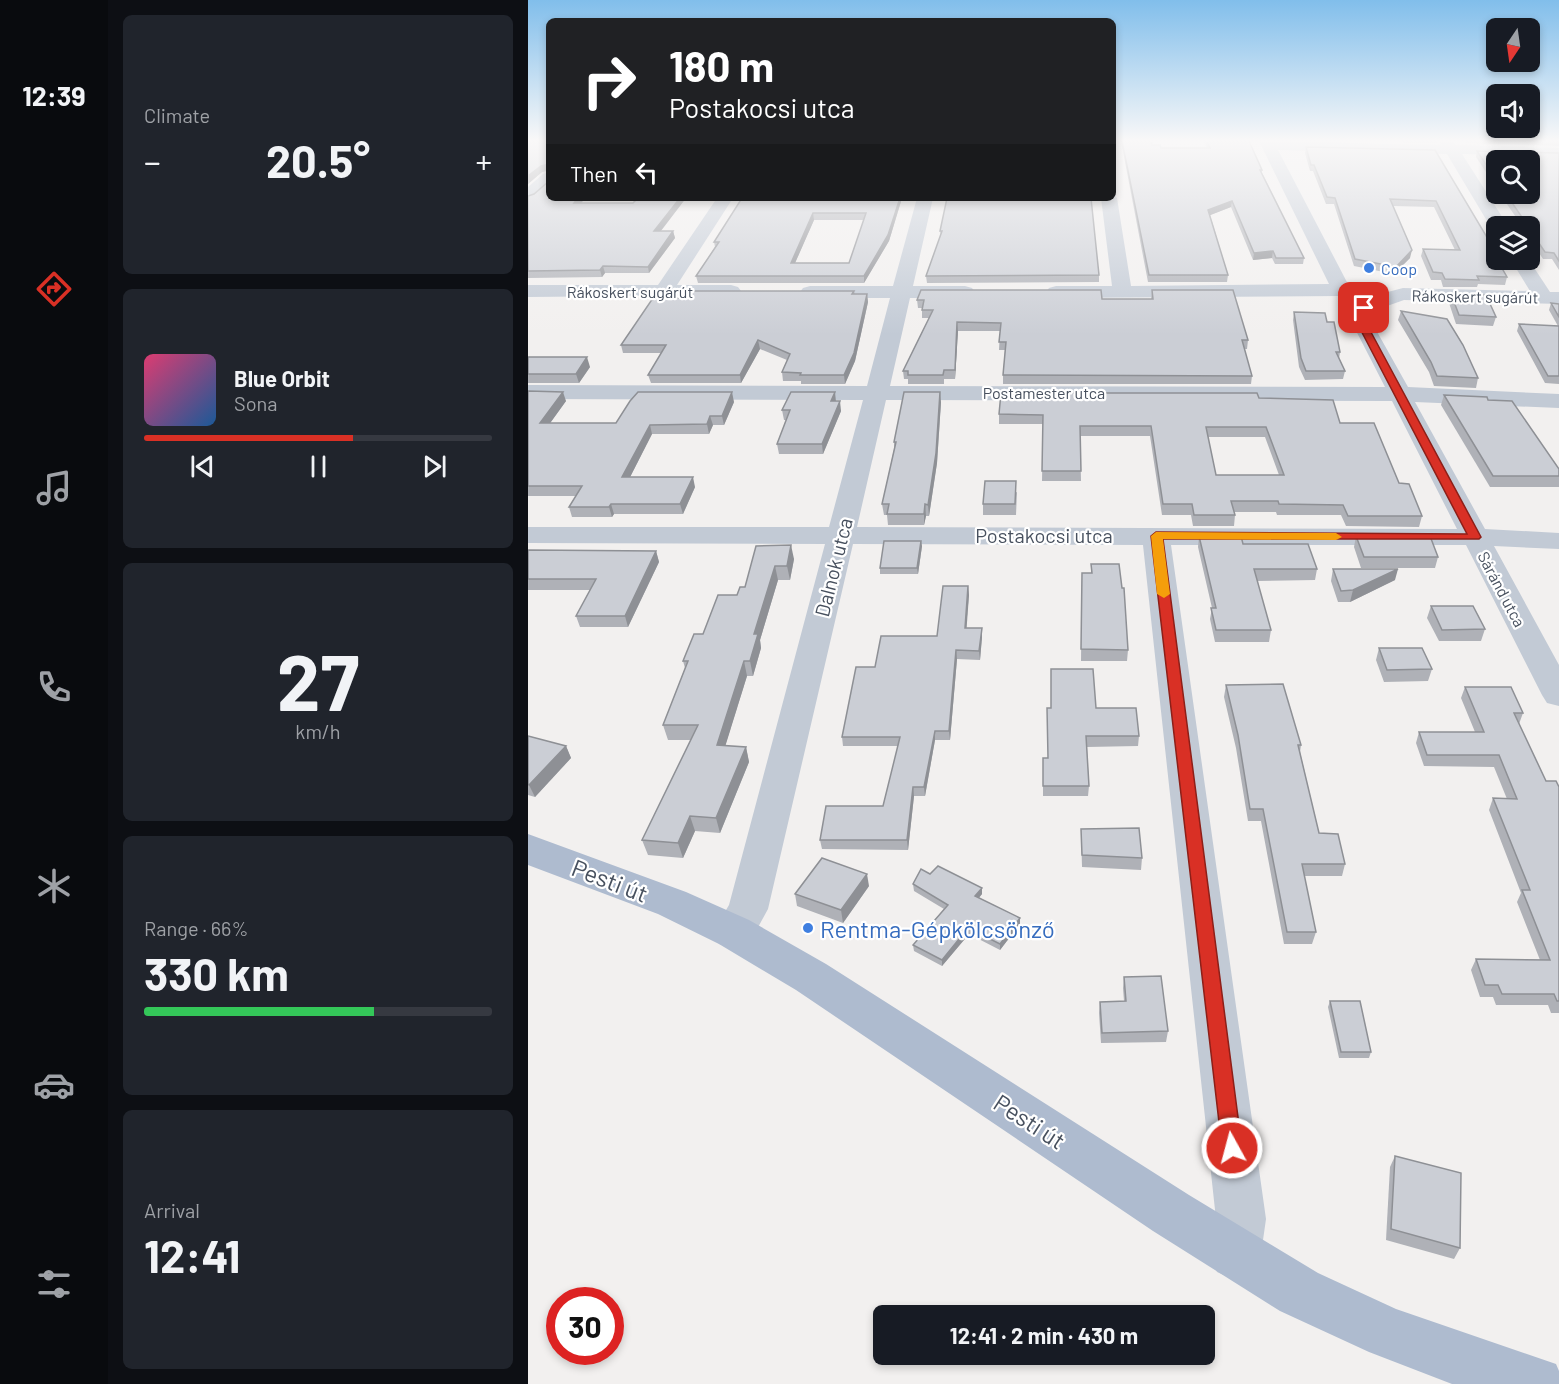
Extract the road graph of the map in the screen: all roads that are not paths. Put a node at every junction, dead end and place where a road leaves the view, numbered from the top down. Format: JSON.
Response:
{"nodes":[{"id":1,"x":720,"y":206,"type":"edge"},
{"id":2,"x":923,"y":206,"type":"edge"},
{"id":3,"x":1110,"y":206,"type":"edge"},
{"id":4,"x":1299,"y":206,"type":"edge"},
{"id":5,"x":1528,"y":270,"type":"edge"},
{"id":6,"x":1342,"y":290,"type":"junction"},
{"id":7,"x":528,"y":291,"type":"edge"},
{"id":8,"x":664,"y":291,"type":"junction"},
{"id":9,"x":747,"y":291,"type":"edge"},
{"id":10,"x":795,"y":292,"type":"edge"},
{"id":11,"x":901,"y":292,"type":"junction"},
{"id":12,"x":983,"y":292,"type":"edge"},
{"id":13,"x":1041,"y":292,"type":"edge"},
{"id":14,"x":1122,"y":292,"type":"junction"},
{"id":15,"x":1380,"y":298,"type":"junction"},
{"id":16,"x":1551,"y":298,"type":"edge"},
{"id":17,"x":876,"y":391,"type":"junction"},
{"id":18,"x":528,"y":392,"type":"edge"},
{"id":19,"x":1400,"y":394,"type":"junction"},
{"id":20,"x":1559,"y":401,"type":"edge"},
{"id":21,"x":528,"y":535,"type":"edge"},
{"id":22,"x":841,"y":535,"type":"junction"},
{"id":23,"x":1156,"y":536,"type":"junction"},
{"id":24,"x":1475,"y":537,"type":"junction"},
{"id":25,"x":1559,"y":541,"type":"edge"},
{"id":26,"x":1559,"y":695,"type":"edge"},
{"id":27,"x":528,"y":849,"type":"edge"},
{"id":28,"x":734,"y":932,"type":"junction"},
{"id":29,"x":1235,"y":1254,"type":"junction"},
{"id":30,"x":1536,"y":1384,"type":"edge"}],
"edges":[{"from":1,"to":8,"type":"street"},
{"from":2,"to":11,"type":"street","name":"Dalnok utca"},
{"from":3,"to":14,"type":"street"},
{"from":4,"to":6,"type":"street"},
{"from":5,"to":16,"type":"street"},
{"from":6,"to":14,"type":"street","name":"Rákoskert sugárút"},
{"from":6,"to":15,"type":"street","name":"Rákoskert sugárút"},
{"from":7,"to":8,"type":"street","name":"Rákoskert sugárút"},
{"from":8,"to":9,"type":"street","name":"Rákoskert sugárút"},
{"from":10,"to":11,"type":"street"},
{"from":11,"to":12,"type":"street"},
{"from":11,"to":17,"type":"street","name":"Dalnok utca"},
{"from":13,"to":14,"type":"street","name":"Rákoskert sugárút"},
{"from":15,"to":16,"type":"street","name":"Rákoskert sugárút"},
{"from":15,"to":19,"type":"street","name":"Sáránd utca"},
{"from":17,"to":18,"type":"street","name":"Postamester utca"},
{"from":17,"to":19,"type":"street","name":"Postamester utca"},
{"from":17,"to":22,"type":"street","name":"Dalnok utca"},
{"from":19,"to":20,"type":"street","name":"Postamester utca"},
{"from":19,"to":24,"type":"street","name":"Sáránd utca"},
{"from":21,"to":22,"type":"street","name":"Postakocsi utca"},
{"from":22,"to":23,"type":"street","name":"Postakocsi utca"},
{"from":22,"to":28,"type":"street","name":"Dalnok utca"},
{"from":23,"to":24,"type":"street","name":"Postakocsi utca"},
{"from":23,"to":29,"type":"street"},
{"from":24,"to":25,"type":"street","name":"Postakocsi utca"},
{"from":24,"to":26,"type":"street","name":"Sáránd utca"},
{"from":27,"to":28,"type":"main road","name":"Pesti út"},
{"from":28,"to":29,"type":"main road","name":"Pesti út"},
{"from":29,"to":30,"type":"main road","name":"Pesti út"}]}
